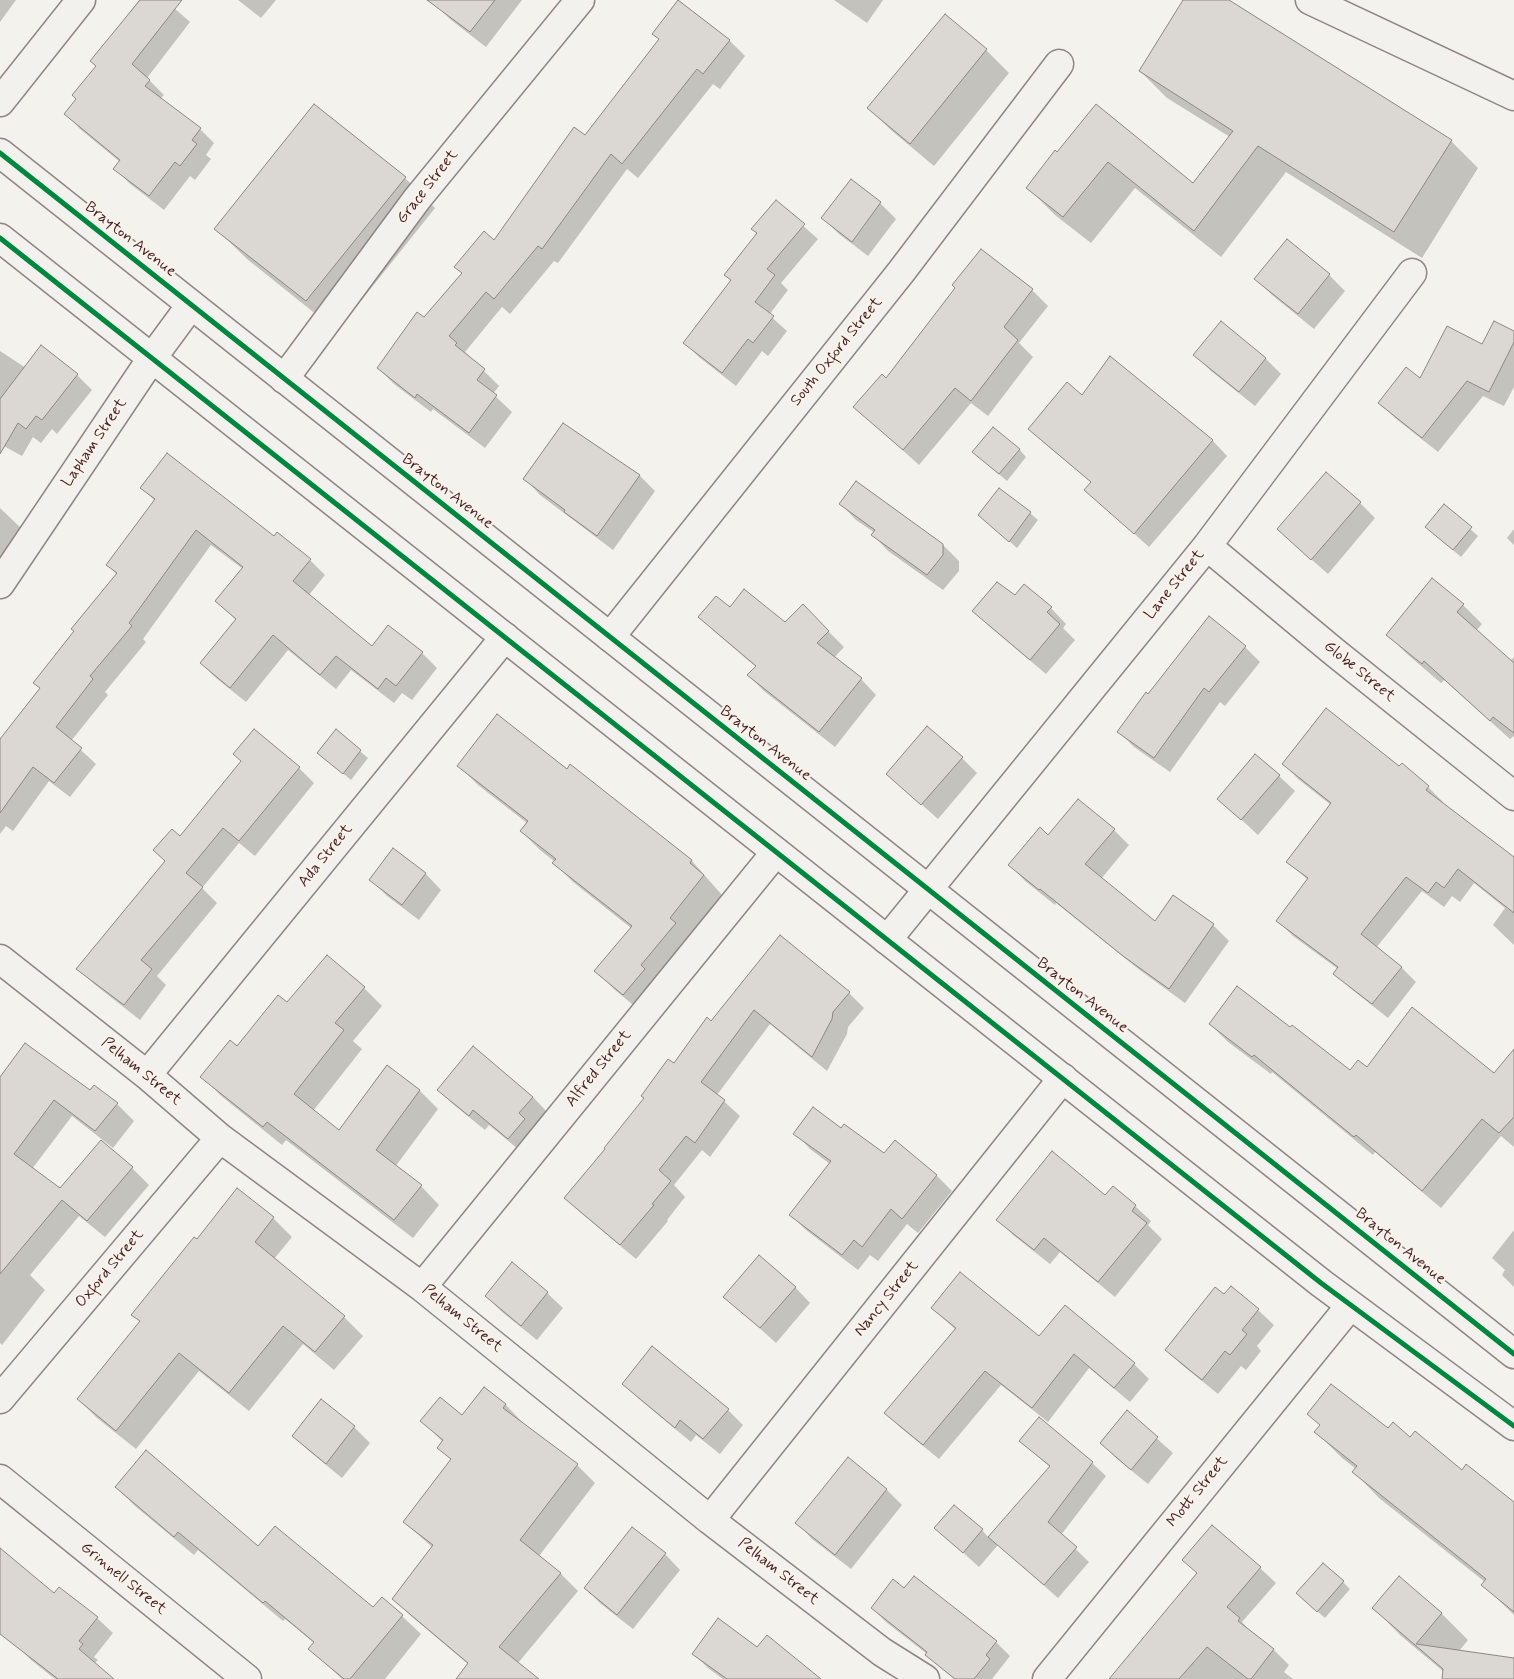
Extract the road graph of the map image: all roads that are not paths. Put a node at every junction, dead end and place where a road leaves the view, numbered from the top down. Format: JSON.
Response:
{"nodes":[{"id":1,"x":82,"y":0,"type":"edge"},
{"id":2,"x":580,"y":0,"type":"edge"},
{"id":3,"x":1310,"y":0,"type":"edge"},
{"id":4,"x":1059,"y":64,"type":"dead end"},
{"id":5,"x":1514,"y":96,"type":"edge"},
{"id":6,"x":0,"y":102,"type":"edge"},
{"id":7,"x":0,"y":154,"type":"edge"},
{"id":8,"x":0,"y":238,"type":"edge"},
{"id":9,"x":1412,"y":273,"type":"dead end"},
{"id":10,"x":191,"y":305,"type":"junction"},
{"id":11,"x":152,"y":358,"type":"junction"},
{"id":12,"x":284,"y":379,"type":"junction"},
{"id":13,"x":1207,"y":546,"type":"junction"},
{"id":14,"x":0,"y":584,"type":"edge"},
{"id":15,"x":505,"y":637,"type":"junction"},
{"id":16,"x":610,"y":637,"type":"junction"},
{"id":17,"x":1514,"y":796,"type":"edge"},
{"id":18,"x":776,"y":852,"type":"junction"},
{"id":19,"x":928,"y":889,"type":"junction"},
{"id":20,"x":887,"y":940,"type":"junction"},
{"id":21,"x":0,"y":959,"type":"edge"},
{"id":22,"x":146,"y":1075,"type":"junction"},
{"id":23,"x":1063,"y":1078,"type":"junction"},
{"id":24,"x":220,"y":1138,"type":"junction"},
{"id":25,"x":422,"y":1286,"type":"junction"},
{"id":26,"x":1350,"y":1306,"type":"junction"},
{"id":27,"x":1514,"y":1354,"type":"edge"},
{"id":28,"x":0,"y":1399,"type":"edge"},
{"id":29,"x":1514,"y":1426,"type":"edge"},
{"id":30,"x":0,"y":1479,"type":"edge"},
{"id":31,"x":710,"y":1520,"type":"junction"},
{"id":32,"x":246,"y":1679,"type":"edge"},
{"id":33,"x":925,"y":1679,"type":"edge"},
{"id":34,"x":1047,"y":1679,"type":"edge"}],
"edges":[{"from":1,"to":6,"type":"street"},
{"from":2,"to":12,"type":"street","name":"Grace Street"},
{"from":3,"to":5,"type":"street"},
{"from":4,"to":16,"type":"street","name":"South Oxford Street"},
{"from":7,"to":10,"type":"street","name":"Brayton Avenue"},
{"from":8,"to":11,"type":"street"},
{"from":9,"to":13,"type":"street","name":"Lane Street"},
{"from":10,"to":11,"type":"street","name":"Lapham Street"},
{"from":10,"to":12,"type":"street","name":"Brayton Avenue"},
{"from":11,"to":14,"type":"street","name":"Lapham Street"},
{"from":11,"to":15,"type":"street"},
{"from":12,"to":16,"type":"street","name":"Brayton Avenue"},
{"from":13,"to":17,"type":"street","name":"Globe Street"},
{"from":13,"to":19,"type":"street","name":"Lane Street"},
{"from":15,"to":18,"type":"street"},
{"from":15,"to":22,"type":"street","name":"Ada Street"},
{"from":16,"to":19,"type":"street","name":"Brayton Avenue"},
{"from":18,"to":20,"type":"street"},
{"from":18,"to":25,"type":"street","name":"Alfred Street"},
{"from":19,"to":20,"type":"street","name":"Lane Street"},
{"from":19,"to":27,"type":"street","name":"Brayton Avenue"},
{"from":20,"to":23,"type":"street"},
{"from":21,"to":22,"type":"street","name":"Pelham Street"},
{"from":22,"to":24,"type":"street","name":"Pelham Street"},
{"from":23,"to":26,"type":"street"},
{"from":23,"to":31,"type":"street","name":"Nancy Street"},
{"from":24,"to":25,"type":"street","name":"Pelham Street"},
{"from":24,"to":28,"type":"street","name":"Oxford Street"},
{"from":25,"to":31,"type":"street","name":"Pelham Street"},
{"from":26,"to":29,"type":"street"},
{"from":26,"to":34,"type":"street","name":"Mott Street"},
{"from":30,"to":32,"type":"street","name":"Grinnell Street"},
{"from":31,"to":33,"type":"street","name":"Pelham Street"}]}
